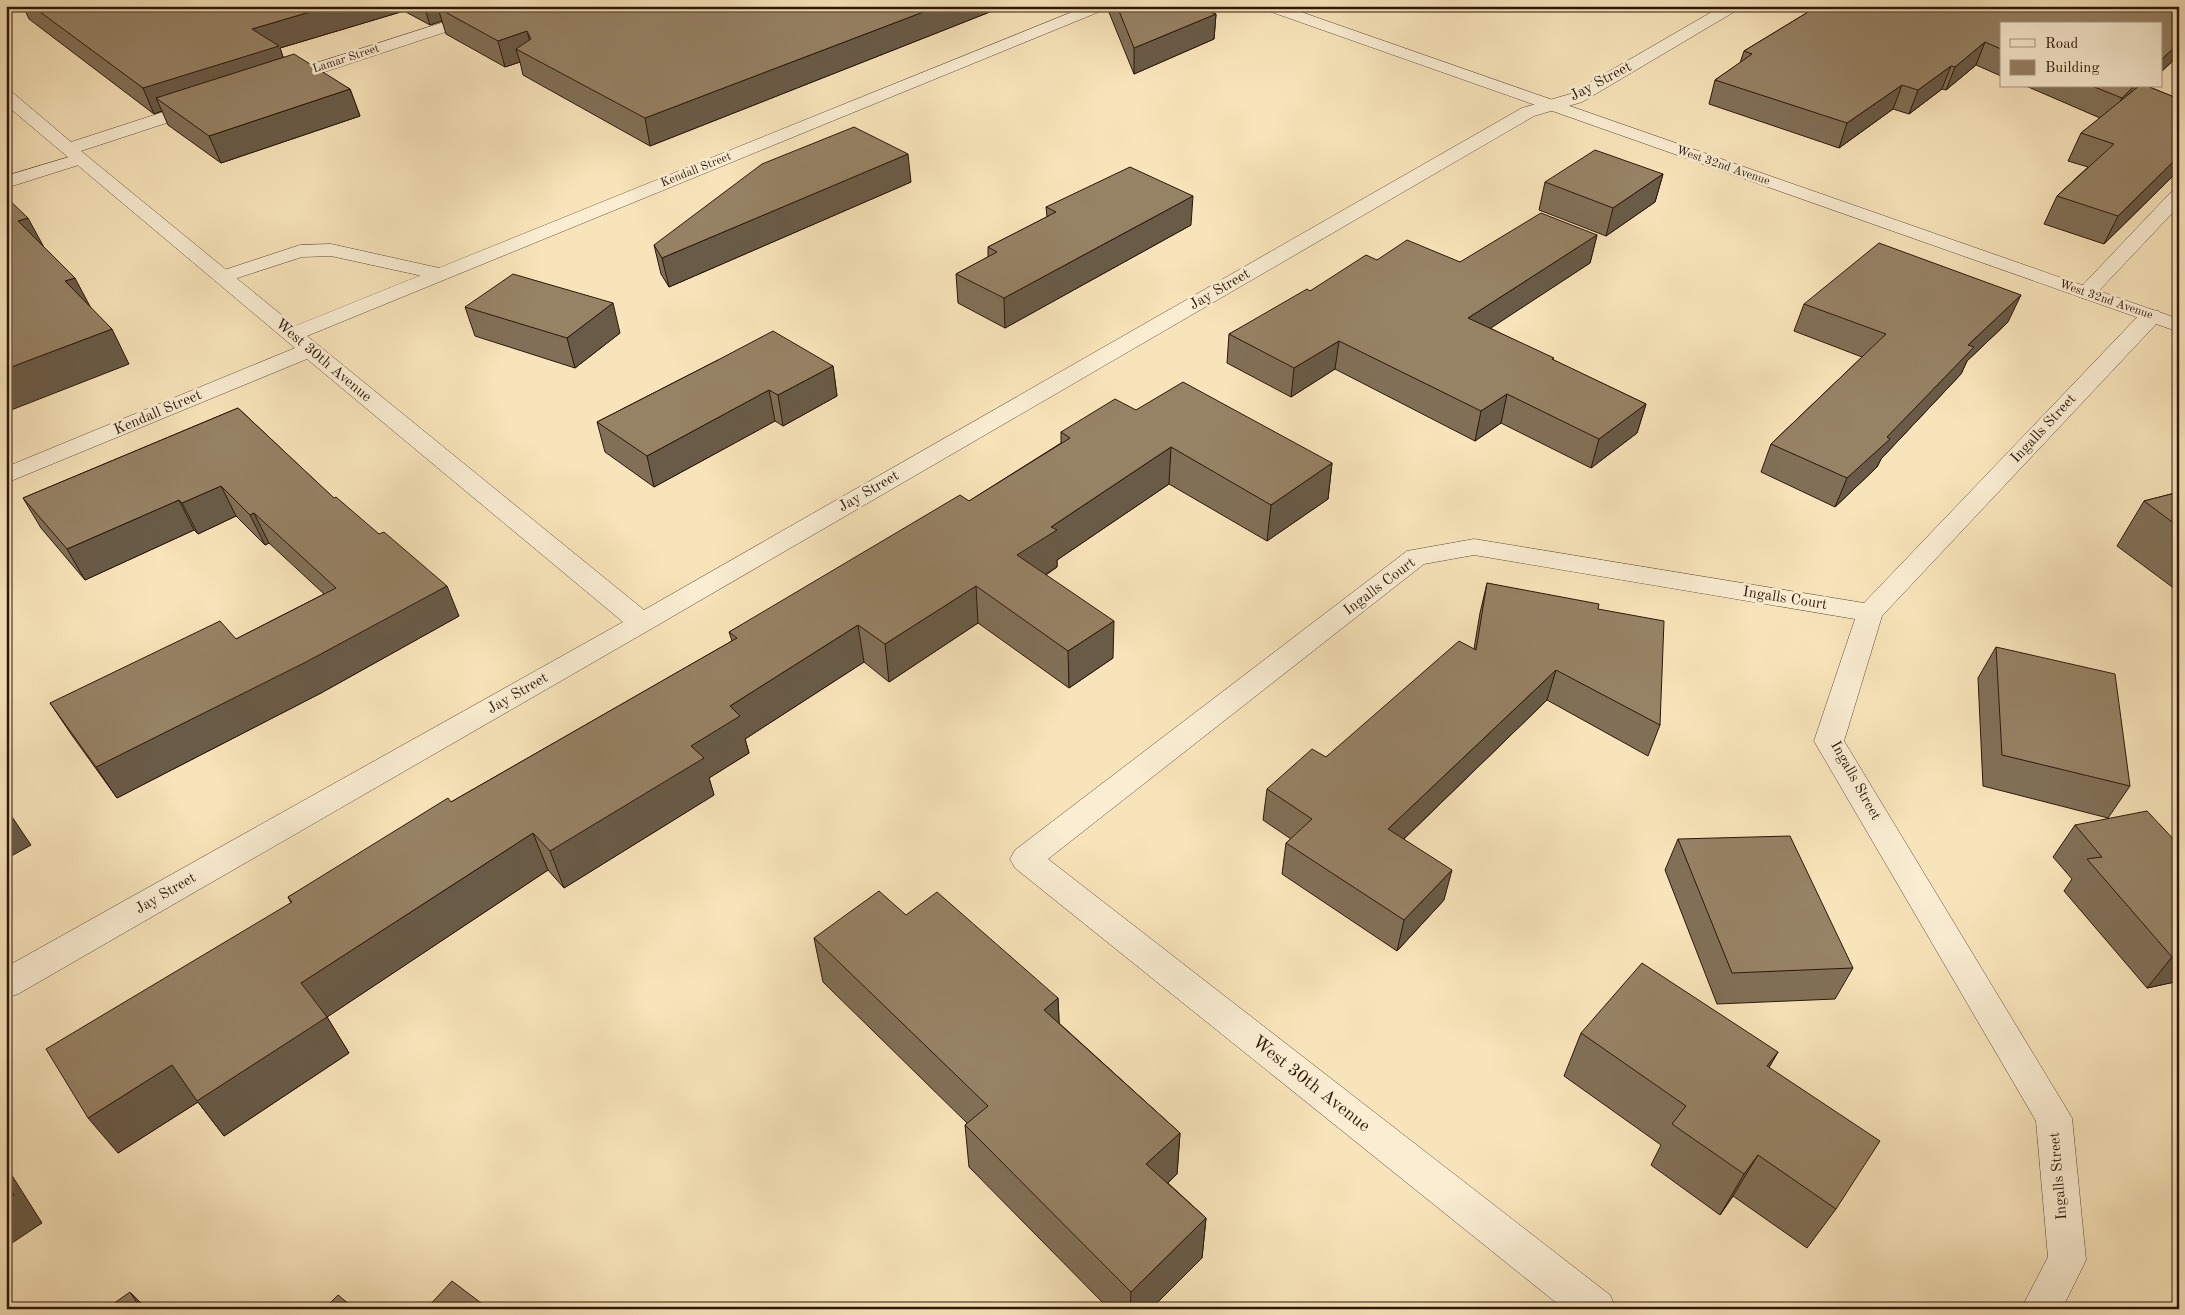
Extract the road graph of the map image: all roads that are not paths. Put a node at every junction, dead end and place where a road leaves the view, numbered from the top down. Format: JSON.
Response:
{"nodes":[{"id":1,"x":510,"y":6,"type":"edge"},
{"id":2,"x":1101,"y":6,"type":"edge"},
{"id":3,"x":1268,"y":6,"type":"edge"},
{"id":4,"x":1734,"y":6,"type":"edge"},
{"id":5,"x":266,"y":85,"type":"edge"},
{"id":6,"x":6,"y":96,"type":"edge"},
{"id":7,"x":219,"y":100,"type":"edge"},
{"id":8,"x":1550,"y":106,"type":"junction"},
{"id":9,"x":74,"y":154,"type":"junction"},
{"id":10,"x":6,"y":182,"type":"edge"},
{"id":11,"x":2179,"y":195,"type":"edge"},
{"id":12,"x":441,"y":274,"type":"junction"},
{"id":13,"x":222,"y":277,"type":"junction"},
{"id":14,"x":2086,"y":293,"type":"junction"},
{"id":15,"x":2151,"y":316,"type":"junction"},
{"id":16,"x":2179,"y":326,"type":"edge"},
{"id":17,"x":291,"y":335,"type":"junction"},
{"id":18,"x":310,"y":350,"type":"junction"},
{"id":19,"x":6,"y":476,"type":"edge"},
{"id":20,"x":1870,"y":613,"type":"junction"},
{"id":21,"x":642,"y":624,"type":"junction"},
{"id":22,"x":1026,"y":858,"type":"joint"},
{"id":23,"x":6,"y":984,"type":"edge"},
{"id":24,"x":1596,"y":1309,"type":"edge"},
{"id":25,"x":2041,"y":1309,"type":"edge"}],
"edges":[{"from":1,"to":5,"type":"street","name":"Lamar Street"},
{"from":2,"to":12,"type":"street","name":"Kendall Street"},
{"from":3,"to":8,"type":"street","name":"West 32nd Avenue"},
{"from":4,"to":8,"type":"street","name":"Jay Street"},
{"from":6,"to":9,"type":"street","name":"West 30th Avenue"},
{"from":7,"to":9,"type":"street"},
{"from":8,"to":14,"type":"street","name":"West 32nd Avenue"},
{"from":8,"to":21,"type":"street","name":"Jay Street"},
{"from":9,"to":10,"type":"street"},
{"from":9,"to":13,"type":"street","name":"West 30th Avenue"},
{"from":11,"to":14,"type":"street"},
{"from":12,"to":13,"type":"street"},
{"from":12,"to":17,"type":"street","name":"Kendall Street"},
{"from":13,"to":17,"type":"street","name":"West 30th Avenue"},
{"from":14,"to":15,"type":"street","name":"West 32nd Avenue"},
{"from":15,"to":16,"type":"street","name":"West 32nd Avenue"},
{"from":15,"to":20,"type":"street","name":"Ingalls Street"},
{"from":17,"to":18,"type":"street","name":"West 30th Avenue"},
{"from":18,"to":19,"type":"street","name":"Kendall Street"},
{"from":18,"to":21,"type":"street","name":"West 30th Avenue"},
{"from":20,"to":22,"type":"street","name":"Ingalls Court"},
{"from":20,"to":25,"type":"street","name":"Ingalls Street"},
{"from":21,"to":23,"type":"street","name":"Jay Street"},
{"from":22,"to":24,"type":"street","name":"West 30th Avenue"}]}
